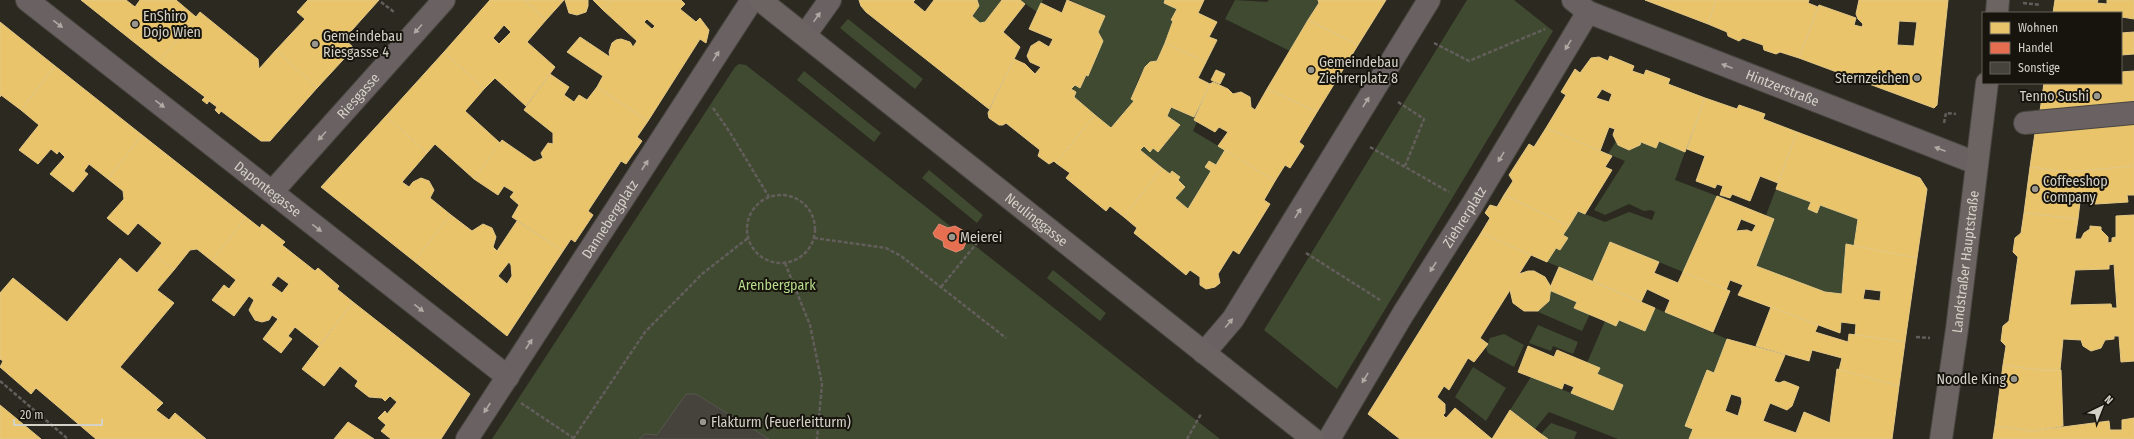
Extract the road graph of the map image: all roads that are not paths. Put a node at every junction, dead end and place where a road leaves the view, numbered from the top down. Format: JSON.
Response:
{"nodes":[{"id":1,"x":27,"y":0,"type":"edge"},
{"id":2,"x":444,"y":0,"type":"edge"},
{"id":3,"x":752,"y":0,"type":"edge"},
{"id":4,"x":760,"y":0,"type":"edge"},
{"id":5,"x":830,"y":0,"type":"edge"},
{"id":6,"x":1429,"y":0,"type":"edge"},
{"id":7,"x":2007,"y":1,"type":"edge"},
{"id":8,"x":1580,"y":6,"type":"edge"},
{"id":9,"x":1998,"y":12,"type":"edge"},
{"id":10,"x":805,"y":35,"type":"junction"},
{"id":11,"x":1987,"y":84,"type":"edge"},
{"id":12,"x":2134,"y":113,"type":"edge"},
{"id":13,"x":2025,"y":123,"type":"dead end"},
{"id":14,"x":1976,"y":163,"type":"junction"},
{"id":15,"x":272,"y":192,"type":"junction"},
{"id":16,"x":1204,"y":353,"type":"junction"},
{"id":17,"x":508,"y":377,"type":"junction"},
{"id":18,"x":467,"y":439,"type":"edge"},
{"id":19,"x":1313,"y":439,"type":"edge"},
{"id":20,"x":1329,"y":439,"type":"edge"},
{"id":21,"x":1941,"y":439,"type":"edge"}],
"edges":[{"from":1,"to":15,"type":"street","name":"Dapontegasse","one_way":true},
{"from":2,"to":15,"type":"street","name":"Riesgasse","one_way":true},
{"from":17,"to":3,"type":"street","name":"Dannebergplatz","one_way":true},
{"from":4,"to":10,"type":"street","name":"Neulinggasse"},
{"from":10,"to":5,"type":"street","one_way":true},
{"from":16,"to":6,"type":"street","one_way":true},
{"from":7,"to":9,"type":"street"},
{"from":14,"to":8,"type":"street","name":"Hintzerstraße","one_way":true},
{"from":8,"to":20,"type":"street","name":"Ziehrerplatz","one_way":true},
{"from":10,"to":16,"type":"street","name":"Neulinggasse"},
{"from":11,"to":14,"type":"street","name":"Landstraßer Hauptstraße"},
{"from":12,"to":13,"type":"street"},
{"from":14,"to":21,"type":"street","name":"Landstraßer Hauptstraße"},
{"from":15,"to":17,"type":"street","name":"Dapontegasse","one_way":true},
{"from":16,"to":19,"type":"street","name":"Neulinggasse"},
{"from":17,"to":18,"type":"street","name":"Dannebergplatz","one_way":true}]}
